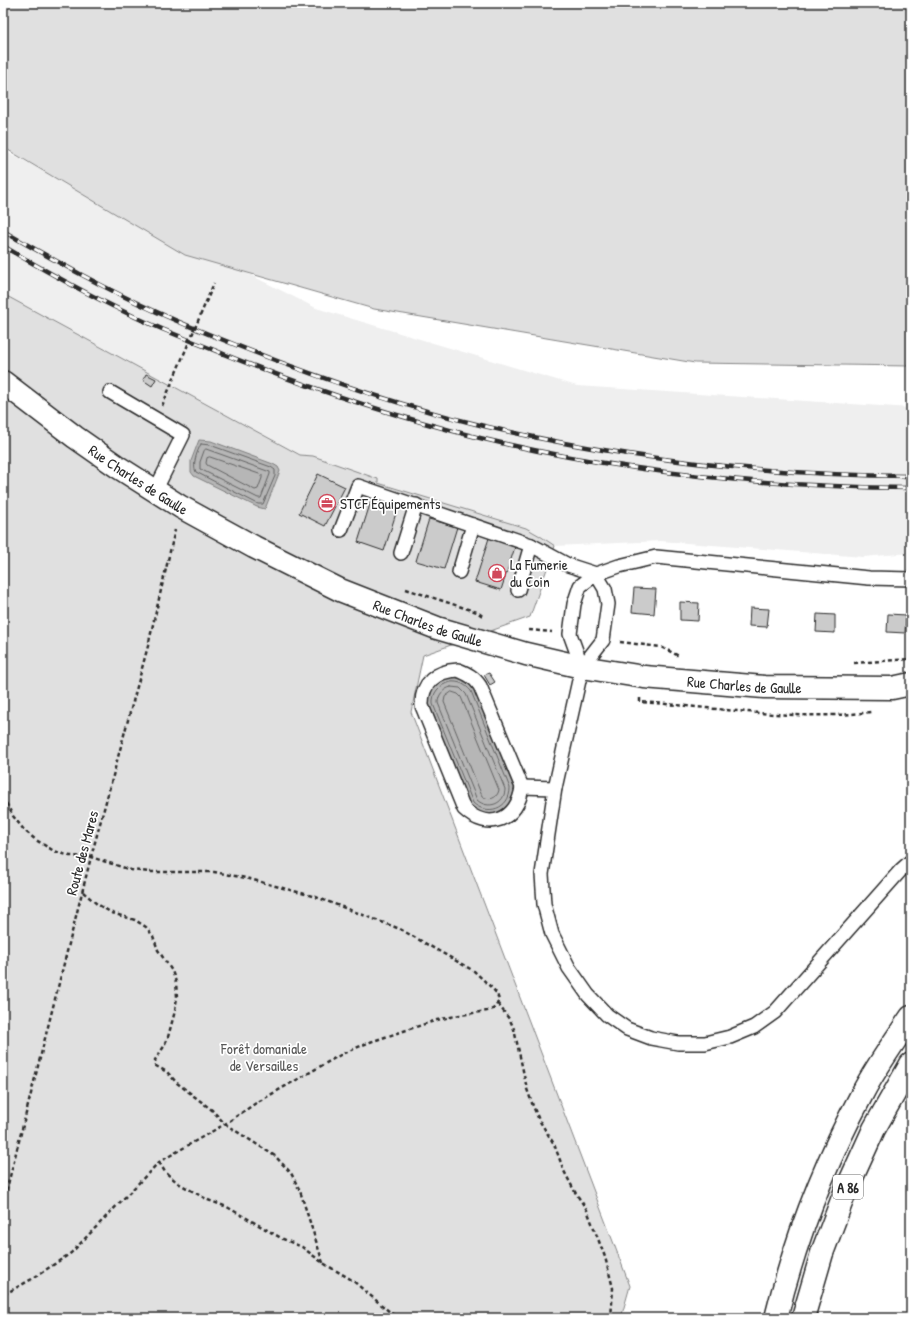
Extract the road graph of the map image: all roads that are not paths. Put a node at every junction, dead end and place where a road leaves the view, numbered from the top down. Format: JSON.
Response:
{"nodes":[{"id":1,"x":3,"y":382,"type":"edge"},
{"id":2,"x":110,"y":392,"type":"dead end"},
{"id":3,"x":155,"y":491,"type":"junction"},
{"id":4,"x":416,"y":505,"type":"junction"},
{"id":5,"x":473,"y":525,"type":"junction"},
{"id":6,"x":340,"y":530,"type":"dead end"},
{"id":7,"x":531,"y":545,"type":"junction"},
{"id":8,"x":401,"y":553,"type":"dead end"},
{"id":9,"x":458,"y":572,"type":"dead end"},
{"id":10,"x":596,"y":574,"type":"junction"},
{"id":11,"x":911,"y":579,"type":"edge"},
{"id":12,"x":518,"y":590,"type":"dead end"},
{"id":13,"x":582,"y":667,"type":"junction"},
{"id":14,"x":911,"y":684,"type":"edge"},
{"id":15,"x":522,"y":787,"type":"junction"},
{"id":16,"x":555,"y":788,"type":"junction"},
{"id":17,"x":911,"y":861,"type":"edge"},
{"id":18,"x":911,"y":1017,"type":"edge"},
{"id":19,"x":911,"y":1064,"type":"edge"},
{"id":20,"x":776,"y":1318,"type":"edge"},
{"id":21,"x":802,"y":1318,"type":"edge"}],
"edges":[{"from":1,"to":3,"type":"main road","name":"Rue Charles de Gaulle"},
{"from":2,"to":3,"type":"lane"},
{"from":3,"to":13,"type":"main road","name":"Rue Charles de Gaulle"},
{"from":4,"to":5,"type":"lane"},
{"from":4,"to":6,"type":"lane"},
{"from":4,"to":8,"type":"lane"},
{"from":5,"to":7,"type":"lane"},
{"from":5,"to":9,"type":"lane"},
{"from":7,"to":10,"type":"lane"},
{"from":7,"to":12,"type":"lane"},
{"from":10,"to":11,"type":"lane"},
{"from":10,"to":13,"type":"lane"},
{"from":10,"to":13,"type":"lane"},
{"from":13,"to":14,"type":"main road","name":"Rue Charles de Gaulle"},
{"from":13,"to":16,"type":"lane"},
{"from":15,"to":15,"type":"lane"},
{"from":15,"to":16,"type":"lane"},
{"from":16,"to":17,"type":"lane"},
{"from":18,"to":20,"type":"main road"},
{"from":19,"to":21,"type":"main road","number":"A 86"}]}
